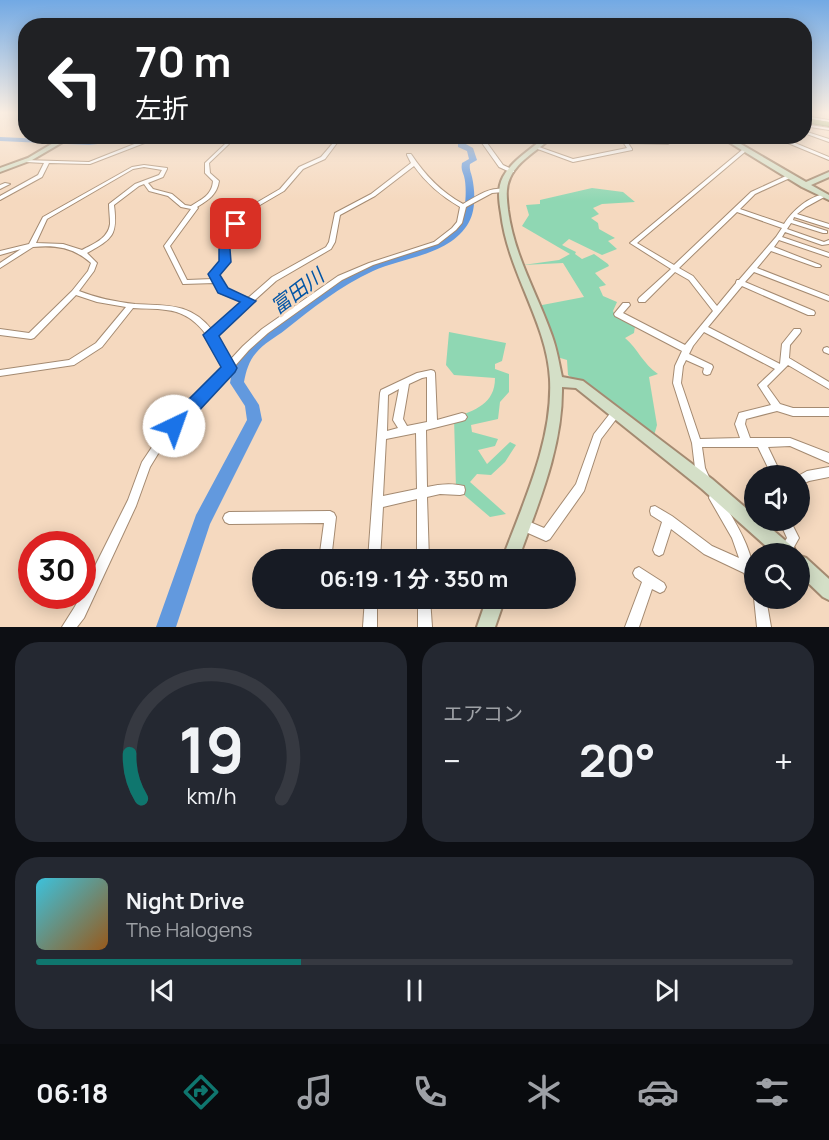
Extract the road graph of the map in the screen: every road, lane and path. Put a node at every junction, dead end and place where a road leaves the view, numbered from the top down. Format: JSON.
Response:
{"nodes":[{"id":1,"x":56,"y":144,"type":"edge"},
{"id":2,"x":139,"y":144,"type":"edge"},
{"id":3,"x":227,"y":144,"type":"edge"},
{"id":4,"x":334,"y":144,"type":"edge"},
{"id":5,"x":485,"y":144,"type":"edge"},
{"id":6,"x":541,"y":144,"type":"edge"},
{"id":7,"x":627,"y":144,"type":"edge"},
{"id":8,"x":733,"y":144,"type":"edge"},
{"id":9,"x":792,"y":144,"type":"edge"},
{"id":10,"x":537,"y":148,"type":"junction"},
{"id":11,"x":744,"y":151,"type":"junction"},
{"id":12,"x":409,"y":155,"type":"dead end"},
{"id":13,"x":829,"y":159,"type":"edge"},
{"id":14,"x":26,"y":161,"type":"junction"},
{"id":15,"x":47,"y":162,"type":"junction"},
{"id":16,"x":414,"y":163,"type":"junction"},
{"id":17,"x":0,"y":170,"type":"edge"},
{"id":18,"x":512,"y":171,"type":"junction"},
{"id":19,"x":828,"y":175,"type":"edge"},
{"id":20,"x":790,"y":176,"type":"junction"},
{"id":21,"x":145,"y":182,"type":"junction"},
{"id":22,"x":7,"y":184,"type":"dead end"},
{"id":23,"x":806,"y":185,"type":"junction"},
{"id":24,"x":0,"y":187,"type":"edge"},
{"id":25,"x":503,"y":190,"type":"junction"},
{"id":26,"x":827,"y":196,"type":"edge"},
{"id":27,"x":0,"y":198,"type":"edge"},
{"id":28,"x":463,"y":206,"type":"junction"},
{"id":29,"x":193,"y":207,"type":"junction"},
{"id":30,"x":737,"y":210,"type":"junction"},
{"id":31,"x":792,"y":218,"type":"junction"},
{"id":32,"x":785,"y":229,"type":"junction"},
{"id":33,"x":827,"y":229,"type":"edge"},
{"id":34,"x":778,"y":238,"type":"junction"},
{"id":35,"x":829,"y":242,"type":"edge"},
{"id":36,"x":32,"y":245,"type":"junction"},
{"id":37,"x":770,"y":248,"type":"junction"},
{"id":38,"x":84,"y":252,"type":"junction"},
{"id":39,"x":0,"y":254,"type":"edge"},
{"id":40,"x":828,"y":257,"type":"edge"},
{"id":41,"x":0,"y":266,"type":"edge"},
{"id":42,"x":818,"y":266,"type":"dead end"},
{"id":43,"x":676,"y":269,"type":"junction"},
{"id":44,"x":753,"y":269,"type":"junction"},
{"id":45,"x":216,"y":281,"type":"junction"},
{"id":46,"x":739,"y":282,"type":"junction"},
{"id":47,"x":75,"y":291,"type":"junction"},
{"id":48,"x":829,"y":299,"type":"edge"},
{"id":49,"x":642,"y":300,"type":"dead end"},
{"id":50,"x":249,"y":301,"type":"junction"},
{"id":51,"x":626,"y":305,"type":"dead end"},
{"id":52,"x":131,"y":306,"type":"junction"},
{"id":53,"x":717,"y":311,"type":"junction"},
{"id":54,"x":811,"y":313,"type":"dead end"},
{"id":55,"x":703,"y":327,"type":"junction"},
{"id":56,"x":797,"y":331,"type":"dead end"},
{"id":57,"x":0,"y":332,"type":"edge"},
{"id":58,"x":211,"y":335,"type":"junction"},
{"id":59,"x":685,"y":352,"type":"junction"},
{"id":60,"x":784,"y":359,"type":"junction"},
{"id":61,"x":230,"y":368,"type":"junction"},
{"id":62,"x":781,"y":368,"type":"junction"},
{"id":63,"x":0,"y":372,"type":"edge"},
{"id":64,"x":707,"y":372,"type":"dead end"},
{"id":65,"x":556,"y":381,"type":"junction"},
{"id":66,"x":405,"y":383,"type":"junction"},
{"id":67,"x":829,"y":386,"type":"edge"},
{"id":68,"x":777,"y":407,"type":"junction"},
{"id":69,"x":829,"y":412,"type":"edge"},
{"id":70,"x":615,"y":414,"type":"junction"},
{"id":71,"x":462,"y":417,"type":"dead end"},
{"id":72,"x":432,"y":425,"type":"junction"},
{"id":73,"x":421,"y":427,"type":"junction"},
{"id":74,"x":405,"y":431,"type":"junction"},
{"id":75,"x":381,"y":436,"type":"junction"},
{"id":76,"x":746,"y":442,"type":"junction"},
{"id":77,"x":761,"y":442,"type":"junction"},
{"id":78,"x":697,"y":443,"type":"junction"},
{"id":79,"x":829,"y":458,"type":"edge"},
{"id":80,"x":772,"y":465,"type":"edge"},
{"id":81,"x":829,"y":472,"type":"edge"},
{"id":82,"x":810,"y":475,"type":"edge"},
{"id":83,"x":707,"y":484,"type":"junction"},
{"id":84,"x":460,"y":490,"type":"dead end"},
{"id":85,"x":422,"y":493,"type":"junction"},
{"id":86,"x":377,"y":503,"type":"junction"},
{"id":87,"x":655,"y":510,"type":"dead end"},
{"id":88,"x":229,"y":518,"type":"dead end"},
{"id":89,"x":668,"y":520,"type":"junction"},
{"id":90,"x":523,"y":525,"type":"junction"},
{"id":91,"x":776,"y":543,"type":"edge"},
{"id":92,"x":326,"y":549,"type":"edge"},
{"id":93,"x":375,"y":549,"type":"edge"},
{"id":94,"x":423,"y":549,"type":"edge"},
{"id":95,"x":514,"y":549,"type":"edge"},
{"id":96,"x":659,"y":550,"type":"dead end"},
{"id":97,"x":744,"y":557,"type":"edge"},
{"id":98,"x":744,"y":567,"type":"edge"},
{"id":99,"x":810,"y":573,"type":"edge"},
{"id":100,"x":650,"y":581,"type":"dead end"},
{"id":101,"x":829,"y":591,"type":"edge"},
{"id":102,"x":371,"y":609,"type":"edge"},
{"id":103,"x":424,"y":609,"type":"edge"},
{"id":104,"x":492,"y":609,"type":"edge"},
{"id":105,"x":761,"y":609,"type":"edge"},
{"id":106,"x":69,"y":627,"type":"edge"},
{"id":107,"x":370,"y":627,"type":"edge"},
{"id":108,"x":425,"y":627,"type":"edge"},
{"id":109,"x":486,"y":627,"type":"edge"},
{"id":110,"x":632,"y":627,"type":"edge"},
{"id":111,"x":764,"y":627,"type":"edge"}],
"edges":[{"from":1,"to":14,"type":"street"},
{"from":2,"to":15,"type":"street"},
{"from":3,"to":29,"type":"street"},
{"from":4,"to":45,"type":"street"},
{"from":5,"to":18,"type":"street"},
{"from":6,"to":10,"type":"street"},
{"from":7,"to":10,"type":"street"},
{"from":8,"to":11,"type":"street"},
{"from":9,"to":13,"type":"street"},
{"from":10,"to":18,"type":"street"},
{"from":11,"to":20,"type":"street"},
{"from":11,"to":43,"type":"street"},
{"from":12,"to":16,"type":"street"},
{"from":14,"to":15,"type":"street"},
{"from":14,"to":17,"type":"street"},
{"from":15,"to":27,"type":"street"},
{"from":16,"to":28,"type":"street"},
{"from":16,"to":50,"type":"street"},
{"from":18,"to":25,"type":"street"},
{"from":19,"to":23,"type":"street"},
{"from":20,"to":23,"type":"street"},
{"from":20,"to":30,"type":"street"},
{"from":21,"to":29,"type":"street"},
{"from":21,"to":36,"type":"street"},
{"from":21,"to":38,"type":"street"},
{"from":22,"to":24,"type":"street"},
{"from":23,"to":26,"type":"street"},
{"from":25,"to":28,"type":"street"},
{"from":25,"to":65,"type":"street"},
{"from":26,"to":31,"type":"street"},
{"from":28,"to":61,"type":"street"},
{"from":29,"to":45,"type":"street"},
{"from":30,"to":32,"type":"street"},
{"from":30,"to":43,"type":"street"},
{"from":31,"to":32,"type":"street"},
{"from":31,"to":33,"type":"street"},
{"from":32,"to":34,"type":"street"},
{"from":32,"to":35,"type":"street"},
{"from":34,"to":37,"type":"street"},
{"from":34,"to":40,"type":"street"},
{"from":36,"to":38,"type":"street"},
{"from":36,"to":39,"type":"street"},
{"from":36,"to":41,"type":"street"},
{"from":37,"to":42,"type":"street"},
{"from":37,"to":44,"type":"street"},
{"from":38,"to":47,"type":"street"},
{"from":43,"to":49,"type":"street"},
{"from":43,"to":53,"type":"street"},
{"from":44,"to":46,"type":"street"},
{"from":44,"to":48,"type":"street"},
{"from":45,"to":50,"type":"street"},
{"from":46,"to":53,"type":"street"},
{"from":46,"to":54,"type":"street"},
{"from":47,"to":52,"type":"street"},
{"from":47,"to":57,"type":"street"},
{"from":50,"to":58,"type":"street"},
{"from":51,"to":59,"type":"street"},
{"from":52,"to":58,"type":"street"},
{"from":52,"to":63,"type":"street"},
{"from":53,"to":55,"type":"street"},
{"from":55,"to":59,"type":"street"},
{"from":55,"to":62,"type":"street"},
{"from":56,"to":60,"type":"street"},
{"from":58,"to":61,"type":"street"},
{"from":59,"to":64,"type":"street"},
{"from":59,"to":78,"type":"street"},
{"from":60,"to":62,"type":"street"},
{"from":60,"to":67,"type":"street"},
{"from":61,"to":106,"type":"street"},
{"from":62,"to":68,"type":"street"},
{"from":65,"to":70,"type":"street"},
{"from":65,"to":90,"type":"street"},
{"from":66,"to":72,"type":"street"},
{"from":66,"to":74,"type":"street"},
{"from":66,"to":75,"type":"street"},
{"from":68,"to":69,"type":"street"},
{"from":68,"to":76,"type":"street"},
{"from":70,"to":83,"type":"street"},
{"from":70,"to":90,"type":"street"},
{"from":71,"to":72,"type":"street"},
{"from":72,"to":73,"type":"street"},
{"from":73,"to":74,"type":"street"},
{"from":73,"to":85,"type":"street"},
{"from":74,"to":75,"type":"street"},
{"from":75,"to":86,"type":"street"},
{"from":76,"to":77,"type":"street"},
{"from":76,"to":78,"type":"street"},
{"from":77,"to":79,"type":"street"},
{"from":77,"to":80,"type":"street"},
{"from":78,"to":83,"type":"street"},
{"from":81,"to":82,"type":"street"},
{"from":83,"to":91,"type":"street"},
{"from":83,"to":97,"type":"street"},
{"from":84,"to":85,"type":"street"},
{"from":85,"to":86,"type":"street"},
{"from":85,"to":94,"type":"street"},
{"from":86,"to":93,"type":"street"},
{"from":87,"to":89,"type":"street"},
{"from":88,"to":92,"type":"street"},
{"from":89,"to":96,"type":"street"},
{"from":89,"to":98,"type":"street"},
{"from":90,"to":95,"type":"street"},
{"from":99,"to":101,"type":"street"},
{"from":100,"to":110,"type":"street"},
{"from":102,"to":107,"type":"street"},
{"from":103,"to":108,"type":"street"},
{"from":104,"to":109,"type":"street"},
{"from":105,"to":111,"type":"street"}]}
